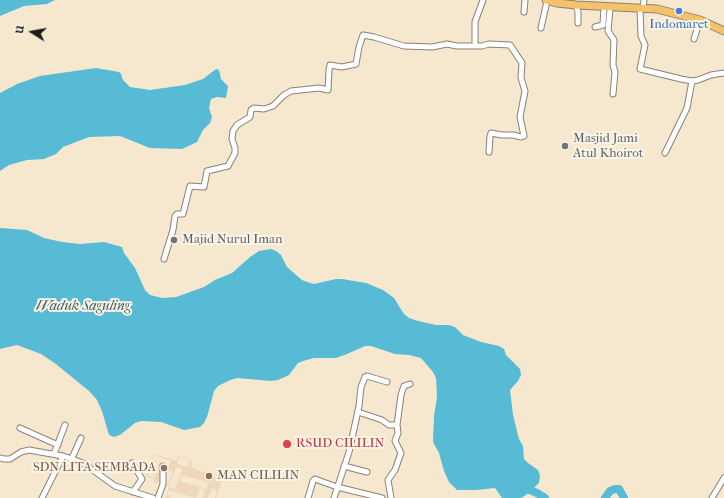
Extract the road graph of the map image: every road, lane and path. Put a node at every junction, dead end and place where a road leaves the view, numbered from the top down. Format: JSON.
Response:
{"nodes":[{"id":1,"x":483,"y":0,"type":"edge"},
{"id":2,"x":525,"y":0,"type":"edge"},
{"id":3,"x":546,"y":0,"type":"edge"},
{"id":4,"x":644,"y":0,"type":"edge"},
{"id":5,"x":576,"y":6,"type":"junction"},
{"id":6,"x":607,"y":8,"type":"junction"},
{"id":7,"x":642,"y":8,"type":"junction"},
{"id":8,"x":524,"y":12,"type":"dead end"},
{"id":9,"x":700,"y":20,"type":"junction"},
{"id":10,"x":578,"y":23,"type":"dead end"},
{"id":11,"x":595,"y":26,"type":"dead end"},
{"id":12,"x":541,"y":28,"type":"dead end"},
{"id":13,"x":724,"y":31,"type":"edge"},
{"id":14,"x":694,"y":39,"type":"dead end"},
{"id":15,"x":475,"y":46,"type":"junction"},
{"id":16,"x":608,"y":56,"type":"dead end"},
{"id":17,"x":614,"y":56,"type":"junction"},
{"id":18,"x":724,"y":73,"type":"edge"},
{"id":19,"x":692,"y":81,"type":"junction"},
{"id":20,"x":613,"y":94,"type":"dead end"},
{"id":21,"x":489,"y":152,"type":"dead end"},
{"id":22,"x":665,"y":153,"type":"dead end"},
{"id":23,"x":164,"y":259,"type":"dead end"},
{"id":24,"x":387,"y":382,"type":"dead end"},
{"id":25,"x":410,"y":384,"type":"dead end"},
{"id":26,"x":358,"y":412,"type":"junction"},
{"id":27,"x":65,"y":424,"type":"dead end"},
{"id":28,"x":397,"y":425,"type":"junction"},
{"id":29,"x":20,"y":428,"type":"dead end"},
{"id":30,"x":81,"y":438,"type":"dead end"},
{"id":31,"x":58,"y":445,"type":"junction"},
{"id":32,"x":54,"y":454,"type":"junction"},
{"id":33,"x":63,"y":456,"type":"junction"},
{"id":34,"x":0,"y":458,"type":"edge"},
{"id":35,"x":72,"y":458,"type":"junction"},
{"id":36,"x":132,"y":463,"type":"dead end"},
{"id":37,"x":163,"y":466,"type":"dead end"},
{"id":38,"x":344,"y":466,"type":"junction"},
{"id":39,"x":367,"y":472,"type":"dead end"},
{"id":40,"x":724,"y":478,"type":"edge"},
{"id":41,"x":338,"y":487,"type":"junction"},
{"id":42,"x":133,"y":492,"type":"junction"},
{"id":43,"x":146,"y":497,"type":"edge"},
{"id":44,"x":42,"y":498,"type":"edge"},
{"id":45,"x":153,"y":498,"type":"edge"},
{"id":46,"x":158,"y":498,"type":"edge"},
{"id":47,"x":308,"y":498,"type":"edge"},
{"id":48,"x":334,"y":498,"type":"edge"},
{"id":49,"x":382,"y":498,"type":"edge"},
{"id":50,"x":392,"y":498,"type":"edge"},
{"id":51,"x":712,"y":498,"type":"edge"}],
"edges":[{"from":1,"to":15,"type":"street"},
{"from":2,"to":8,"type":"street"},
{"from":3,"to":5,"type":"main road"},
{"from":3,"to":12,"type":"street"},
{"from":4,"to":7,"type":"street"},
{"from":5,"to":6,"type":"main road"},
{"from":5,"to":10,"type":"street"},
{"from":6,"to":7,"type":"main road"},
{"from":6,"to":11,"type":"street"},
{"from":6,"to":17,"type":"street"},
{"from":7,"to":9,"type":"main road"},
{"from":7,"to":19,"type":"street"},
{"from":9,"to":13,"type":"main road"},
{"from":9,"to":14,"type":"street"},
{"from":15,"to":21,"type":"street"},
{"from":15,"to":23,"type":"street"},
{"from":16,"to":17,"type":"street"},
{"from":17,"to":20,"type":"street"},
{"from":18,"to":19,"type":"street"},
{"from":19,"to":22,"type":"street"},
{"from":24,"to":26,"type":"street"},
{"from":25,"to":28,"type":"street"},
{"from":26,"to":28,"type":"street"},
{"from":26,"to":38,"type":"street"},
{"from":27,"to":31,"type":"street"},
{"from":28,"to":50,"type":"street"},
{"from":29,"to":31,"type":"street"},
{"from":30,"to":35,"type":"street"},
{"from":31,"to":32,"type":"street"},
{"from":32,"to":33,"type":"street"},
{"from":32,"to":34,"type":"street"},
{"from":33,"to":35,"type":"street"},
{"from":33,"to":44,"type":"street"},
{"from":35,"to":42,"type":"street"},
{"from":36,"to":42,"type":"street"},
{"from":37,"to":46,"type":"street"},
{"from":38,"to":39,"type":"street"},
{"from":38,"to":41,"type":"street"},
{"from":40,"to":51,"type":"street"},
{"from":41,"to":47,"type":"street"},
{"from":41,"to":48,"type":"street"},
{"from":41,"to":49,"type":"street"},
{"from":42,"to":43,"type":"street"},
{"from":43,"to":45,"type":"street"}]}
